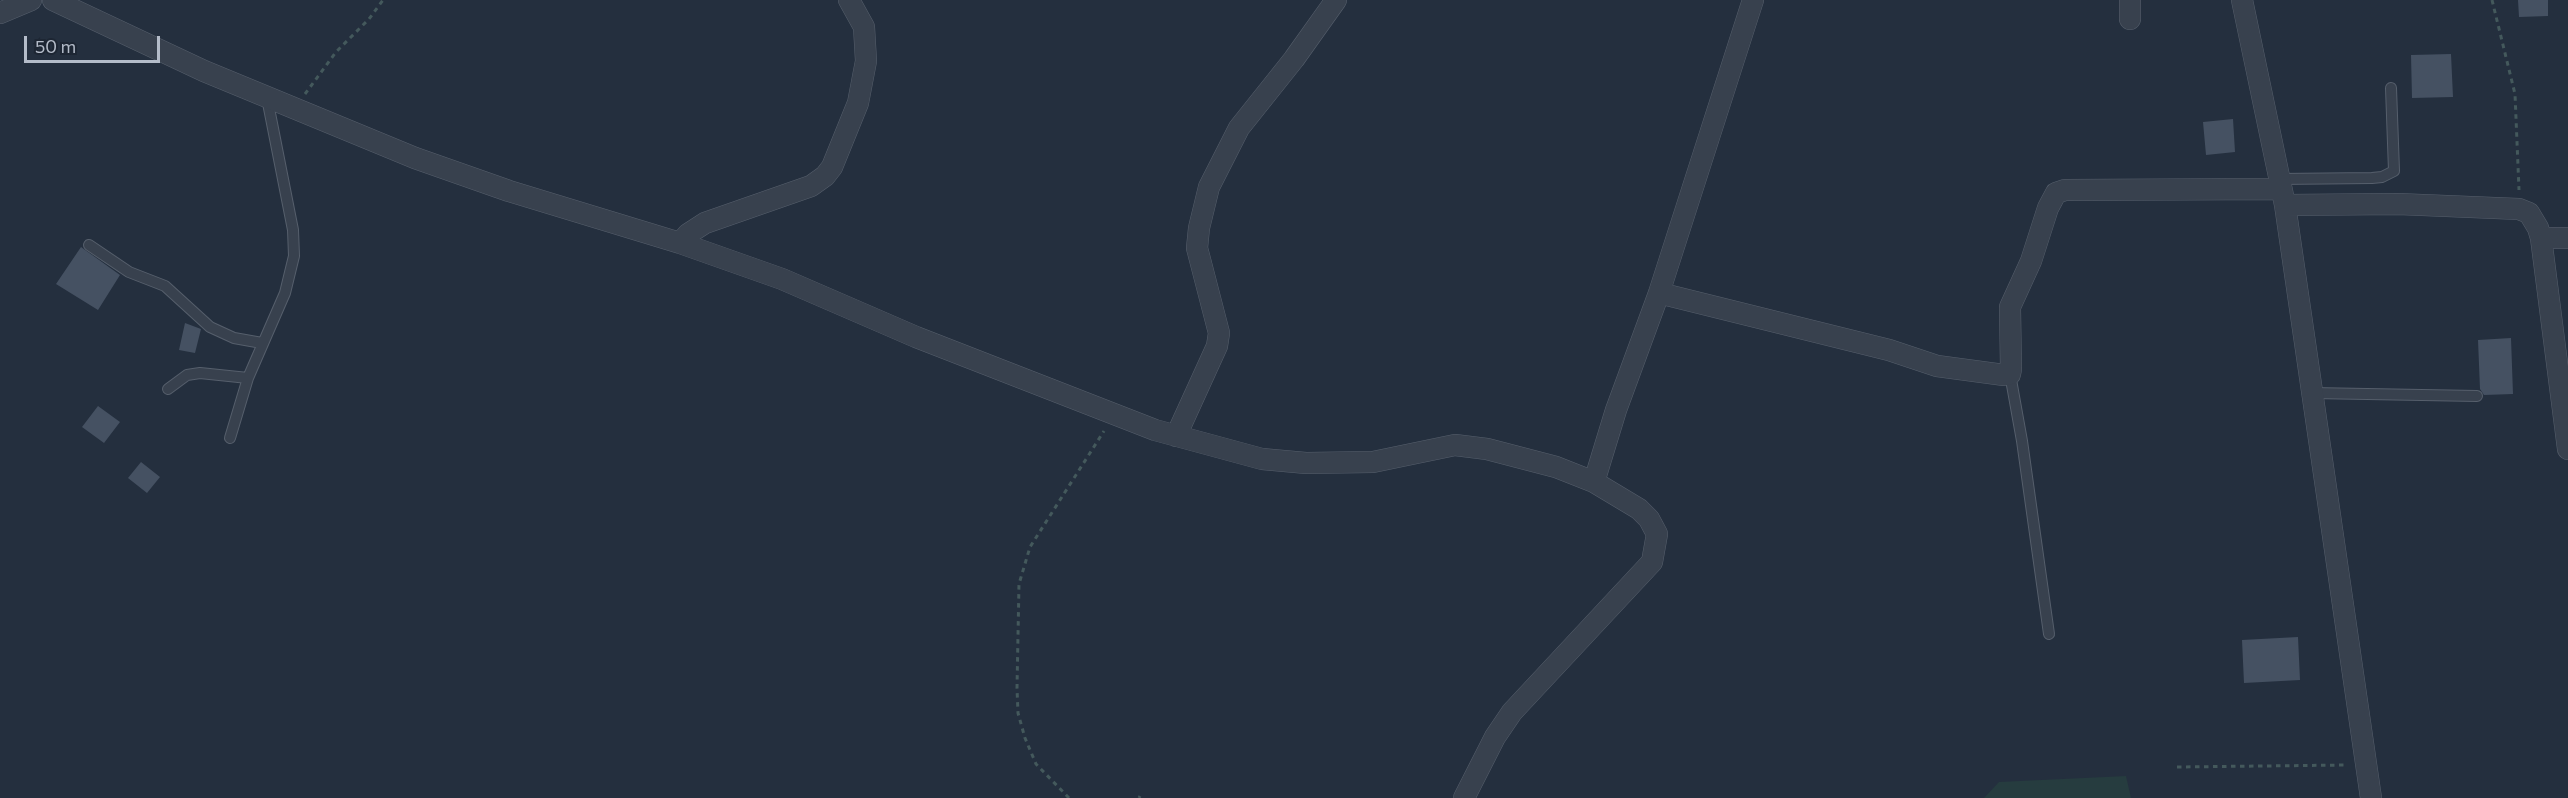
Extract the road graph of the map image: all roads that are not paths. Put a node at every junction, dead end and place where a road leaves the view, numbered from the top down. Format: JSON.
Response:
{"nodes":[{"id":1,"x":31,"y":0,"type":"edge"},
{"id":2,"x":53,"y":0,"type":"edge"},
{"id":3,"x":849,"y":0,"type":"edge"},
{"id":4,"x":1336,"y":0,"type":"edge"},
{"id":5,"x":1753,"y":0,"type":"edge"},
{"id":6,"x":2242,"y":0,"type":"edge"},
{"id":7,"x":0,"y":13,"type":"edge"},
{"id":8,"x":2391,"y":88,"type":"dead end"},
{"id":9,"x":267,"y":97,"type":"junction"},
{"id":10,"x":2282,"y":191,"type":"junction"},
{"id":11,"x":2541,"y":238,"type":"junction"},
{"id":12,"x":2568,"y":238,"type":"edge"},
{"id":13,"x":680,"y":243,"type":"junction"},
{"id":14,"x":89,"y":245,"type":"dead end"},
{"id":15,"x":1659,"y":293,"type":"junction"},
{"id":16,"x":262,"y":343,"type":"junction"},
{"id":17,"x":2010,"y":374,"type":"junction"},
{"id":18,"x":248,"y":378,"type":"junction"},
{"id":19,"x":168,"y":389,"type":"dead end"},
{"id":20,"x":2312,"y":393,"type":"junction"},
{"id":21,"x":2476,"y":396,"type":"dead end"},
{"id":22,"x":1176,"y":436,"type":"junction"},
{"id":23,"x":230,"y":438,"type":"dead end"},
{"id":24,"x":2568,"y":449,"type":"edge"},
{"id":25,"x":1594,"y":482,"type":"junction"},
{"id":26,"x":2049,"y":634,"type":"dead end"},
{"id":27,"x":1464,"y":798,"type":"edge"},
{"id":28,"x":2371,"y":798,"type":"edge"}],
"edges":[{"from":1,"to":7,"type":"street"},
{"from":2,"to":9,"type":"street"},
{"from":3,"to":13,"type":"street"},
{"from":4,"to":22,"type":"street"},
{"from":5,"to":15,"type":"street"},
{"from":6,"to":10,"type":"street"},
{"from":8,"to":10,"type":"lane"},
{"from":9,"to":13,"type":"street"},
{"from":9,"to":16,"type":"lane"},
{"from":10,"to":11,"type":"street"},
{"from":10,"to":17,"type":"street"},
{"from":10,"to":20,"type":"street"},
{"from":11,"to":12,"type":"street"},
{"from":11,"to":24,"type":"street"},
{"from":13,"to":22,"type":"street"},
{"from":14,"to":16,"type":"lane"},
{"from":15,"to":17,"type":"street"},
{"from":15,"to":25,"type":"street"},
{"from":16,"to":18,"type":"lane"},
{"from":17,"to":26,"type":"lane"},
{"from":18,"to":19,"type":"lane"},
{"from":18,"to":23,"type":"lane"},
{"from":20,"to":21,"type":"lane"},
{"from":20,"to":28,"type":"street"},
{"from":22,"to":25,"type":"street"},
{"from":25,"to":27,"type":"street"}]}
